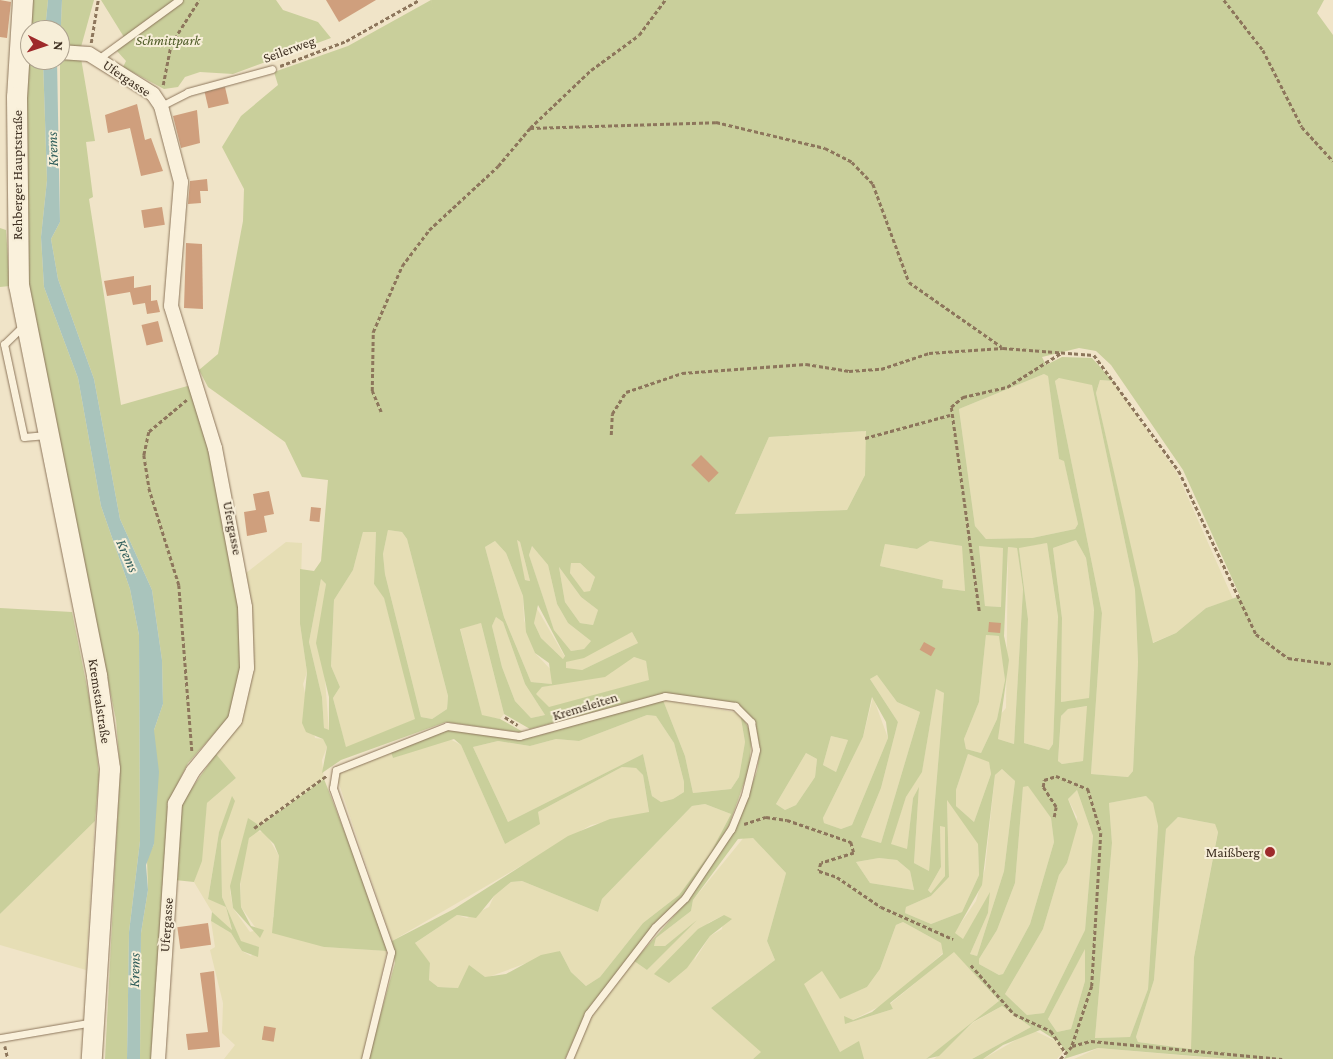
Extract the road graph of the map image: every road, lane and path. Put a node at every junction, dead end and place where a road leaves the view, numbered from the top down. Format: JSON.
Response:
{"nodes":[{"id":1,"x":23,"y":0,"type":"edge"},
{"id":2,"x":98,"y":0,"type":"edge"},
{"id":3,"x":179,"y":0,"type":"edge"},
{"id":4,"x":199,"y":0,"type":"edge"},
{"id":5,"x":419,"y":0,"type":"edge"},
{"id":6,"x":665,"y":0,"type":"edge"},
{"id":7,"x":1224,"y":0,"type":"edge"},
{"id":8,"x":24,"y":20,"type":"edge"},
{"id":9,"x":70,"y":53,"type":"edge"},
{"id":10,"x":90,"y":55,"type":"junction"},
{"id":11,"x":272,"y":69,"type":"joint"},
{"id":12,"x":24,"y":70,"type":"edge"},
{"id":13,"x":159,"y":104,"type":"junction"},
{"id":14,"x":530,"y":128,"type":"junction"},
{"id":15,"x":1333,"y":161,"type":"edge"},
{"id":16,"x":25,"y":323,"type":"junction"},
{"id":17,"x":1003,"y":348,"type":"junction"},
{"id":18,"x":30,"y":349,"type":"joint"},
{"id":19,"x":1062,"y":353,"type":"junction"},
{"id":20,"x":197,"y":392,"type":"junction"},
{"id":21,"x":381,"y":412,"type":"dead end"},
{"id":22,"x":950,"y":415,"type":"junction"},
{"id":23,"x":48,"y":434,"type":"junction"},
{"id":24,"x":610,"y":435,"type":"dead end"},
{"id":25,"x":865,"y":438,"type":"dead end"},
{"id":26,"x":979,"y":610,"type":"dead end"},
{"id":27,"x":1333,"y":664,"type":"edge"},
{"id":28,"x":193,"y":771,"type":"junction"},
{"id":29,"x":332,"y":778,"type":"junction"},
{"id":30,"x":1054,"y":817,"type":"dead end"},
{"id":31,"x":254,"y":828,"type":"dead end"},
{"id":32,"x":731,"y":829,"type":"junction"},
{"id":33,"x":953,"y":939,"type":"dead end"},
{"id":34,"x":971,"y":965,"type":"dead end"},
{"id":35,"x":94,"y":1022,"type":"junction"},
{"id":36,"x":0,"y":1038,"type":"edge"},
{"id":37,"x":1072,"y":1046,"type":"junction"},
{"id":38,"x":1065,"y":1052,"type":"junction"},
{"id":39,"x":92,"y":1059,"type":"edge"},
{"id":40,"x":158,"y":1059,"type":"edge"},
{"id":41,"x":365,"y":1059,"type":"edge"},
{"id":42,"x":569,"y":1059,"type":"edge"},
{"id":43,"x":1060,"y":1059,"type":"edge"},
{"id":44,"x":1282,"y":1059,"type":"edge"}],
"edges":[{"from":1,"to":8,"type":"main road","name":"Rehberger Hauptstraße"},
{"from":2,"to":10,"type":"path"},
{"from":3,"to":10,"type":"lane"},
{"from":4,"to":13,"type":"path"},
{"from":5,"to":11,"type":"path","name":"Seilerweg"},
{"from":6,"to":14,"type":"path"},
{"from":7,"to":15,"type":"path"},
{"from":9,"to":10,"type":"street"},
{"from":10,"to":13,"type":"street","name":"Ufergasse"},
{"from":11,"to":13,"type":"lane","name":"Seilerweg"},
{"from":12,"to":16,"type":"main road","name":"Rehberger Hauptstraße"},
{"from":13,"to":20,"type":"street","name":"Ufergasse"},
{"from":14,"to":17,"type":"path"},
{"from":14,"to":21,"type":"path"},
{"from":16,"to":18,"type":"main road","name":"Rehberger Hauptstraße"},
{"from":16,"to":23,"type":"lane"},
{"from":17,"to":19,"type":"path"},
{"from":17,"to":24,"type":"path"},
{"from":18,"to":23,"type":"main road","name":"Kremstalstraße"},
{"from":19,"to":22,"type":"path"},
{"from":19,"to":27,"type":"path"},
{"from":20,"to":28,"type":"street","name":"Ufergasse"},
{"from":20,"to":28,"type":"path"},
{"from":22,"to":25,"type":"path"},
{"from":22,"to":26,"type":"path"},
{"from":23,"to":35,"type":"main road","name":"Kremstalstraße"},
{"from":28,"to":40,"type":"street","name":"Ufergasse"},
{"from":29,"to":31,"type":"path"},
{"from":29,"to":32,"type":"lane","name":"Kremsleiten"},
{"from":29,"to":41,"type":"lane"},
{"from":30,"to":37,"type":"path"},
{"from":32,"to":33,"type":"path"},
{"from":32,"to":42,"type":"lane","name":"Kremsleiten"},
{"from":34,"to":38,"type":"path"},
{"from":35,"to":36,"type":"lane"},
{"from":35,"to":39,"type":"main road","name":"Kremstalstraße"},
{"from":37,"to":38,"type":"path"},
{"from":37,"to":44,"type":"path"},
{"from":38,"to":43,"type":"path"}]}
